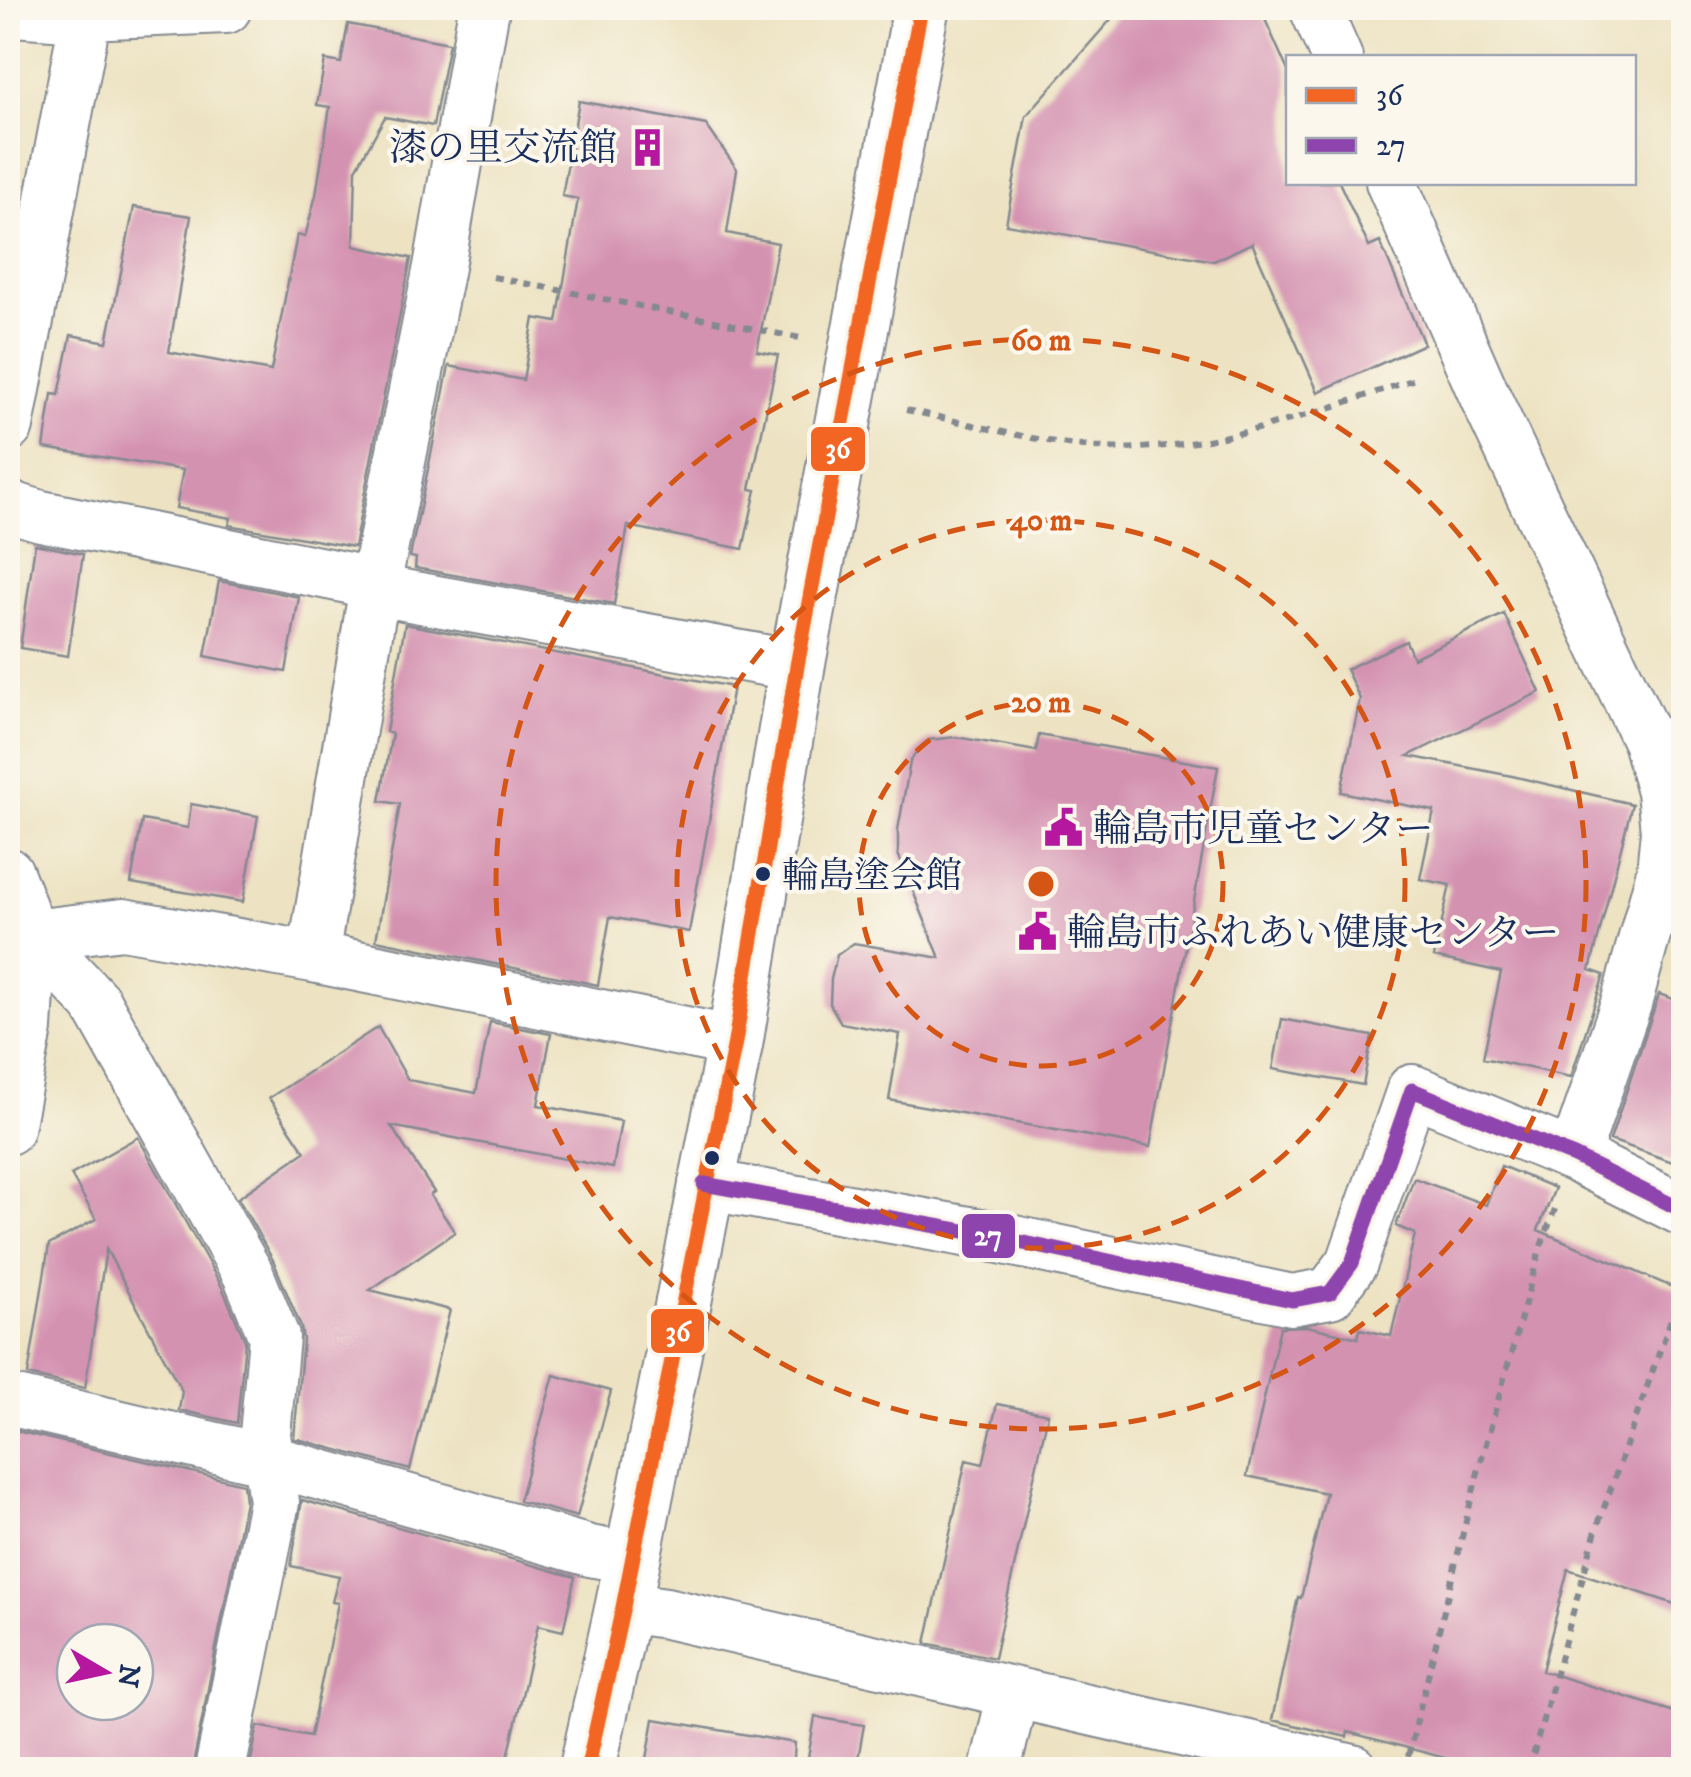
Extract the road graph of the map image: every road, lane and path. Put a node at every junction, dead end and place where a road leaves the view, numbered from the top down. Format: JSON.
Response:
{"nodes":[{"id":1,"x":8,"y":8,"type":"edge"},
{"id":2,"x":226,"y":8,"type":"edge"},
{"id":3,"x":484,"y":8,"type":"edge"},
{"id":4,"x":921,"y":8,"type":"edge"},
{"id":5,"x":1315,"y":8,"type":"edge"},
{"id":6,"x":86,"y":14,"type":"junction"},
{"id":7,"x":1336,"y":55,"type":"edge"},
{"id":8,"x":1391,"y":185,"type":"edge"},
{"id":9,"x":439,"y":266,"type":"junction"},
{"id":10,"x":801,"y":338,"type":"dead end"},
{"id":11,"x":1469,"y":360,"type":"junction"},
{"id":12,"x":904,"y":410,"type":"dead end"},
{"id":13,"x":8,"y":426,"type":"edge"},
{"id":14,"x":8,"y":506,"type":"edge"},
{"id":15,"x":375,"y":586,"type":"junction"},
{"id":16,"x":798,"y":666,"type":"junction"},
{"id":17,"x":8,"y":873,"type":"edge"},
{"id":18,"x":32,"y":934,"type":"junction"},
{"id":19,"x":313,"y":957,"type":"junction"},
{"id":20,"x":735,"y":1042,"type":"junction"},
{"id":21,"x":8,"y":1129,"type":"edge"},
{"id":22,"x":1574,"y":1156,"type":"junction"},
{"id":23,"x":704,"y":1184,"type":"junction"},
{"id":24,"x":1684,"y":1211,"type":"edge"},
{"id":25,"x":1684,"y":1282,"type":"edge"},
{"id":26,"x":8,"y":1400,"type":"edge"},
{"id":27,"x":268,"y":1460,"type":"junction"},
{"id":28,"x":628,"y":1583,"type":"junction"},
{"id":29,"x":1012,"y":1693,"type":"junction"},
{"id":30,"x":220,"y":1770,"type":"edge"},
{"id":31,"x":586,"y":1770,"type":"edge"},
{"id":32,"x":995,"y":1770,"type":"edge"},
{"id":33,"x":1353,"y":1770,"type":"edge"},
{"id":34,"x":1405,"y":1770,"type":"edge"},
{"id":35,"x":1529,"y":1770,"type":"edge"}],
"edges":[{"from":1,"to":6,"type":"main road"},
{"from":2,"to":6,"type":"street"},
{"from":3,"to":9,"type":"street"},
{"from":4,"to":16,"type":"main road"},
{"from":5,"to":7,"type":"street"},
{"from":6,"to":13,"type":"street"},
{"from":8,"to":11,"type":"street"},
{"from":9,"to":10,"type":"path"},
{"from":9,"to":15,"type":"street"},
{"from":11,"to":12,"type":"path"},
{"from":11,"to":22,"type":"street"},
{"from":14,"to":15,"type":"street"},
{"from":15,"to":16,"type":"street"},
{"from":15,"to":19,"type":"street"},
{"from":16,"to":20,"type":"main road"},
{"from":17,"to":18,"type":"street"},
{"from":18,"to":19,"type":"street"},
{"from":18,"to":21,"type":"street"},
{"from":18,"to":27,"type":"street"},
{"from":19,"to":20,"type":"street"},
{"from":20,"to":23,"type":"main road"},
{"from":22,"to":23,"type":"street"},
{"from":22,"to":24,"type":"street"},
{"from":22,"to":34,"type":"path"},
{"from":23,"to":28,"type":"main road"},
{"from":25,"to":35,"type":"path"},
{"from":26,"to":27,"type":"street"},
{"from":27,"to":28,"type":"street"},
{"from":27,"to":30,"type":"street"},
{"from":28,"to":29,"type":"street"},
{"from":28,"to":31,"type":"main road"},
{"from":29,"to":32,"type":"street"},
{"from":29,"to":33,"type":"street"}]}
